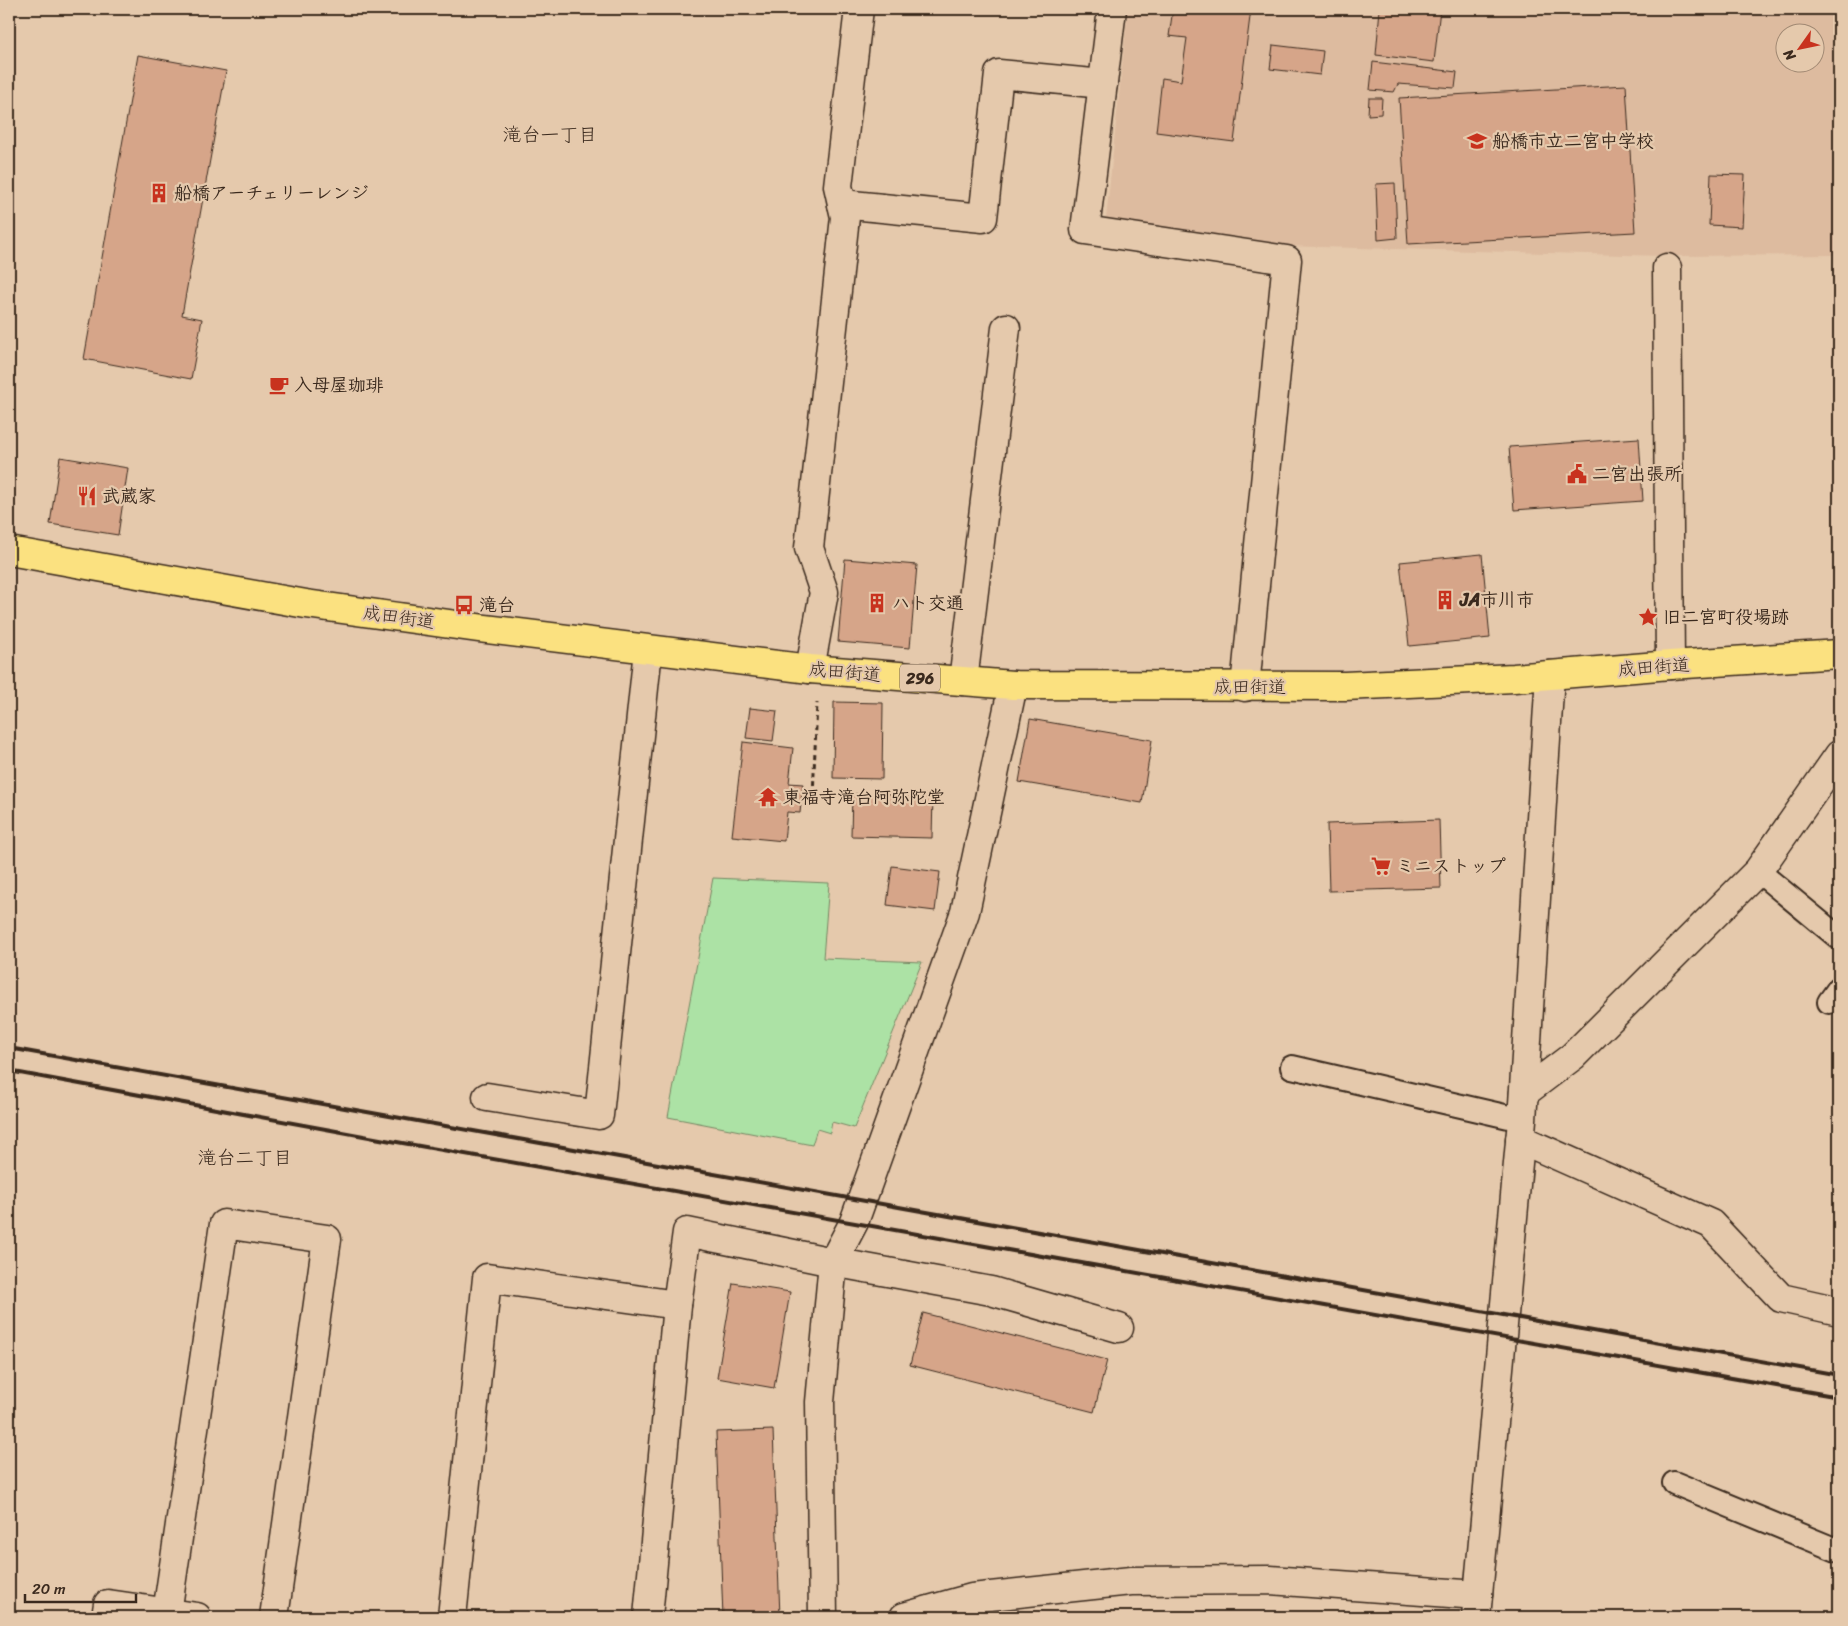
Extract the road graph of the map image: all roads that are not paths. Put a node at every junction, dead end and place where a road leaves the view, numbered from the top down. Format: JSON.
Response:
{"nodes":[{"id":1,"x":859,"y":9,"type":"edge"},
{"id":2,"x":1112,"y":9,"type":"edge"},
{"id":3,"x":1103,"y":84,"type":"junction"},
{"id":4,"x":842,"y":204,"type":"junction"},
{"id":5,"x":1667,"y":268,"type":"dead end"},
{"id":6,"x":1006,"y":328,"type":"dead end"},
{"id":7,"x":9,"y":551,"type":"edge"},
{"id":8,"x":648,"y":650,"type":"junction"},
{"id":9,"x":1839,"y":654,"type":"edge"},
{"id":10,"x":1670,"y":665,"type":"junction"},
{"id":11,"x":810,"y":669,"type":"junction"},
{"id":12,"x":1550,"y":675,"type":"junction"},
{"id":13,"x":963,"y":681,"type":"junction"},
{"id":14,"x":1013,"y":685,"type":"junction"},
{"id":15,"x":1246,"y":687,"type":"junction"},
{"id":16,"x":1839,"y":755,"type":"edge"},
{"id":17,"x":1758,"y":871,"type":"junction"},
{"id":18,"x":1839,"y":938,"type":"edge"},
{"id":19,"x":1292,"y":1067,"type":"dead end"},
{"id":20,"x":1524,"y":1093,"type":"junction"},
{"id":21,"x":487,"y":1096,"type":"dead end"},
{"id":22,"x":1521,"y":1129,"type":"junction"},
{"id":23,"x":833,"y":1262,"type":"junction"},
{"id":24,"x":678,"y":1305,"type":"junction"},
{"id":25,"x":1839,"y":1311,"type":"edge"},
{"id":26,"x":1119,"y":1328,"type":"dead end"},
{"id":27,"x":1674,"y":1483,"type":"dead end"},
{"id":28,"x":1839,"y":1552,"type":"edge"},
{"id":29,"x":1477,"y":1606,"type":"edge"},
{"id":30,"x":167,"y":1613,"type":"junction"},
{"id":31,"x":106,"y":1617,"type":"edge"},
{"id":32,"x":198,"y":1617,"type":"edge"},
{"id":33,"x":274,"y":1617,"type":"edge"},
{"id":34,"x":452,"y":1617,"type":"edge"},
{"id":35,"x":648,"y":1617,"type":"edge"},
{"id":36,"x":822,"y":1617,"type":"edge"},
{"id":37,"x":904,"y":1617,"type":"edge"}],
"edges":[{"from":1,"to":4,"type":"street"},
{"from":2,"to":3,"type":"street"},
{"from":3,"to":4,"type":"street"},
{"from":3,"to":15,"type":"street"},
{"from":4,"to":11,"type":"street"},
{"from":5,"to":10,"type":"street"},
{"from":6,"to":13,"type":"street"},
{"from":7,"to":8,"type":"highway","name":"成田街道","number":"296"},
{"from":8,"to":11,"type":"highway","name":"成田街道","number":"296"},
{"from":8,"to":21,"type":"street"},
{"from":9,"to":10,"type":"highway","name":"成田街道","number":"296"},
{"from":10,"to":12,"type":"highway","name":"成田街道","number":"296"},
{"from":11,"to":13,"type":"highway","name":"成田街道","number":"296"},
{"from":12,"to":15,"type":"highway","name":"成田街道","number":"296"},
{"from":12,"to":20,"type":"street"},
{"from":13,"to":14,"type":"highway","name":"成田街道","number":"296"},
{"from":14,"to":15,"type":"highway","name":"成田街道","number":"296"},
{"from":14,"to":23,"type":"street"},
{"from":16,"to":17,"type":"street"},
{"from":17,"to":18,"type":"lane"},
{"from":17,"to":20,"type":"street"},
{"from":19,"to":22,"type":"lane"},
{"from":20,"to":22,"type":"street"},
{"from":22,"to":25,"type":"street"},
{"from":22,"to":29,"type":"street"},
{"from":23,"to":24,"type":"street"},
{"from":23,"to":26,"type":"street"},
{"from":23,"to":36,"type":"street"},
{"from":24,"to":34,"type":"street"},
{"from":24,"to":35,"type":"street"},
{"from":27,"to":28,"type":"lane"},
{"from":29,"to":37,"type":"street"},
{"from":30,"to":31,"type":"street"},
{"from":30,"to":32,"type":"street"},
{"from":30,"to":33,"type":"street"}]}
